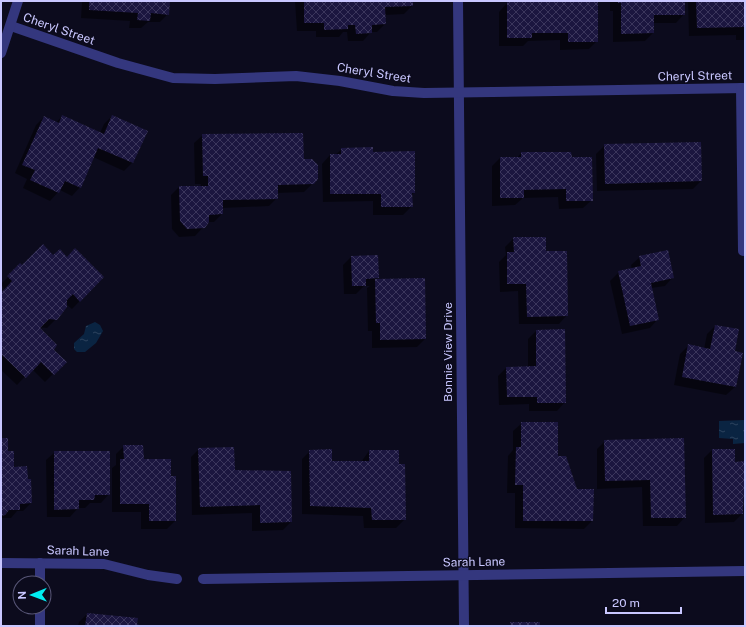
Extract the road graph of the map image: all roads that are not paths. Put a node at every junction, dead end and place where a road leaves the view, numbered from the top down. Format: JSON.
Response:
{"nodes":[{"id":1,"x":18,"y":1,"type":"edge"},
{"id":2,"x":458,"y":1,"type":"edge"},
{"id":3,"x":11,"y":26,"type":"junction"},
{"id":4,"x":1,"y":53,"type":"edge"},
{"id":5,"x":743,"y":88,"type":"edge"},
{"id":6,"x":458,"y":93,"type":"junction"},
{"id":7,"x":743,"y":251,"type":"dead end"},
{"id":8,"x":1,"y":563,"type":"edge"},
{"id":9,"x":40,"y":563,"type":"junction"},
{"id":10,"x":745,"y":571,"type":"edge"},
{"id":11,"x":40,"y":575,"type":"edge"},
{"id":12,"x":462,"y":575,"type":"junction"},
{"id":13,"x":177,"y":579,"type":"dead end"},
{"id":14,"x":203,"y":579,"type":"dead end"},
{"id":15,"x":40,"y":615,"type":"edge"},
{"id":16,"x":40,"y":626,"type":"edge"},
{"id":17,"x":464,"y":626,"type":"edge"}],
"edges":[{"from":1,"to":3,"type":"street"},
{"from":2,"to":6,"type":"street","name":"Bonnie View Drive"},
{"from":3,"to":4,"type":"street"},
{"from":3,"to":6,"type":"street","name":"Cheryl Street"},
{"from":5,"to":6,"type":"street","name":"Cheryl Street"},
{"from":5,"to":7,"type":"street","name":"Cheryl Street"},
{"from":6,"to":12,"type":"street","name":"Bonnie View Drive"},
{"from":8,"to":9,"type":"street","name":"Sarah Lane"},
{"from":9,"to":11,"type":"street"},
{"from":9,"to":13,"type":"street","name":"Sarah Lane"},
{"from":10,"to":12,"type":"street","name":"Sarah Lane"},
{"from":12,"to":14,"type":"street","name":"Sarah Lane"},
{"from":12,"to":17,"type":"street","name":"Bonnie View Drive"},
{"from":15,"to":16,"type":"street"}]}
